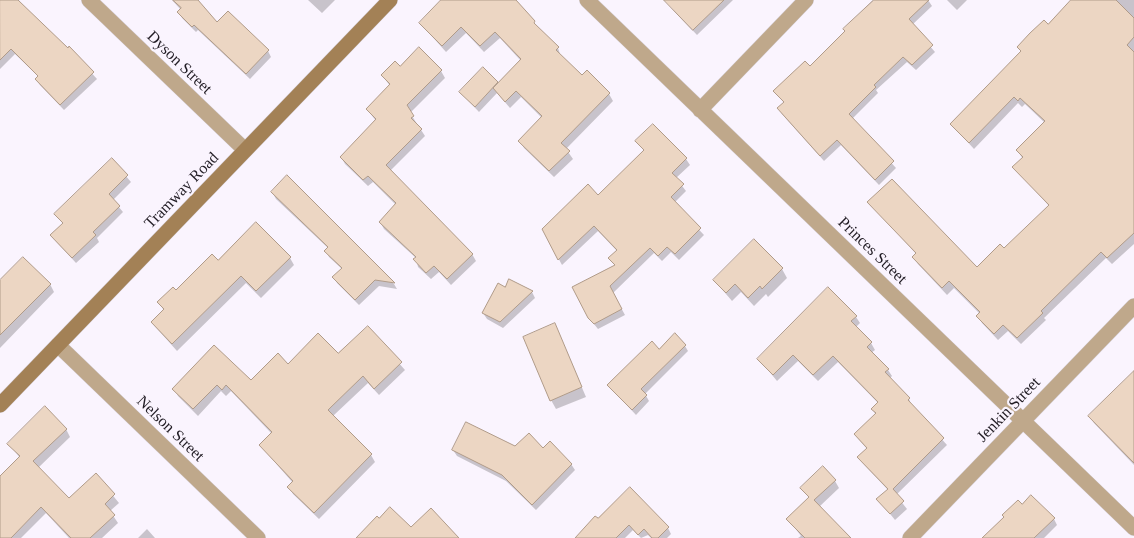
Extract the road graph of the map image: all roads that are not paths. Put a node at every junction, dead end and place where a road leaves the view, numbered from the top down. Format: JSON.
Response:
{"nodes":[{"id":1,"x":90,"y":0,"type":"edge"},
{"id":2,"x":390,"y":0,"type":"edge"},
{"id":3,"x":586,"y":0,"type":"edge"},
{"id":4,"x":806,"y":0,"type":"edge"},
{"id":5,"x":700,"y":110,"type":"junction"},
{"id":6,"x":245,"y":150,"type":"junction"},
{"id":7,"x":1134,"y":306,"type":"edge"},
{"id":8,"x":58,"y":345,"type":"junction"},
{"id":9,"x":0,"y":405,"type":"edge"},
{"id":10,"x":1023,"y":421,"type":"junction"},
{"id":11,"x":1134,"y":528,"type":"edge"},
{"id":12,"x":258,"y":538,"type":"edge"},
{"id":13,"x":910,"y":538,"type":"edge"}],
"edges":[{"from":1,"to":6,"type":"street","name":"Dyson Street"},
{"from":2,"to":6,"type":"street","name":"Tramway Road"},
{"from":3,"to":5,"type":"street","name":"Princes Street"},
{"from":4,"to":5,"type":"street"},
{"from":5,"to":10,"type":"street","name":"Princes Street"},
{"from":6,"to":8,"type":"street","name":"Tramway Road"},
{"from":7,"to":10,"type":"street","name":"Jenkin Street"},
{"from":8,"to":9,"type":"street","name":"Tramway Road"},
{"from":8,"to":12,"type":"street","name":"Nelson Street"},
{"from":10,"to":11,"type":"street","name":"Princes Street"},
{"from":10,"to":13,"type":"street","name":"Jenkin Street"}]}
